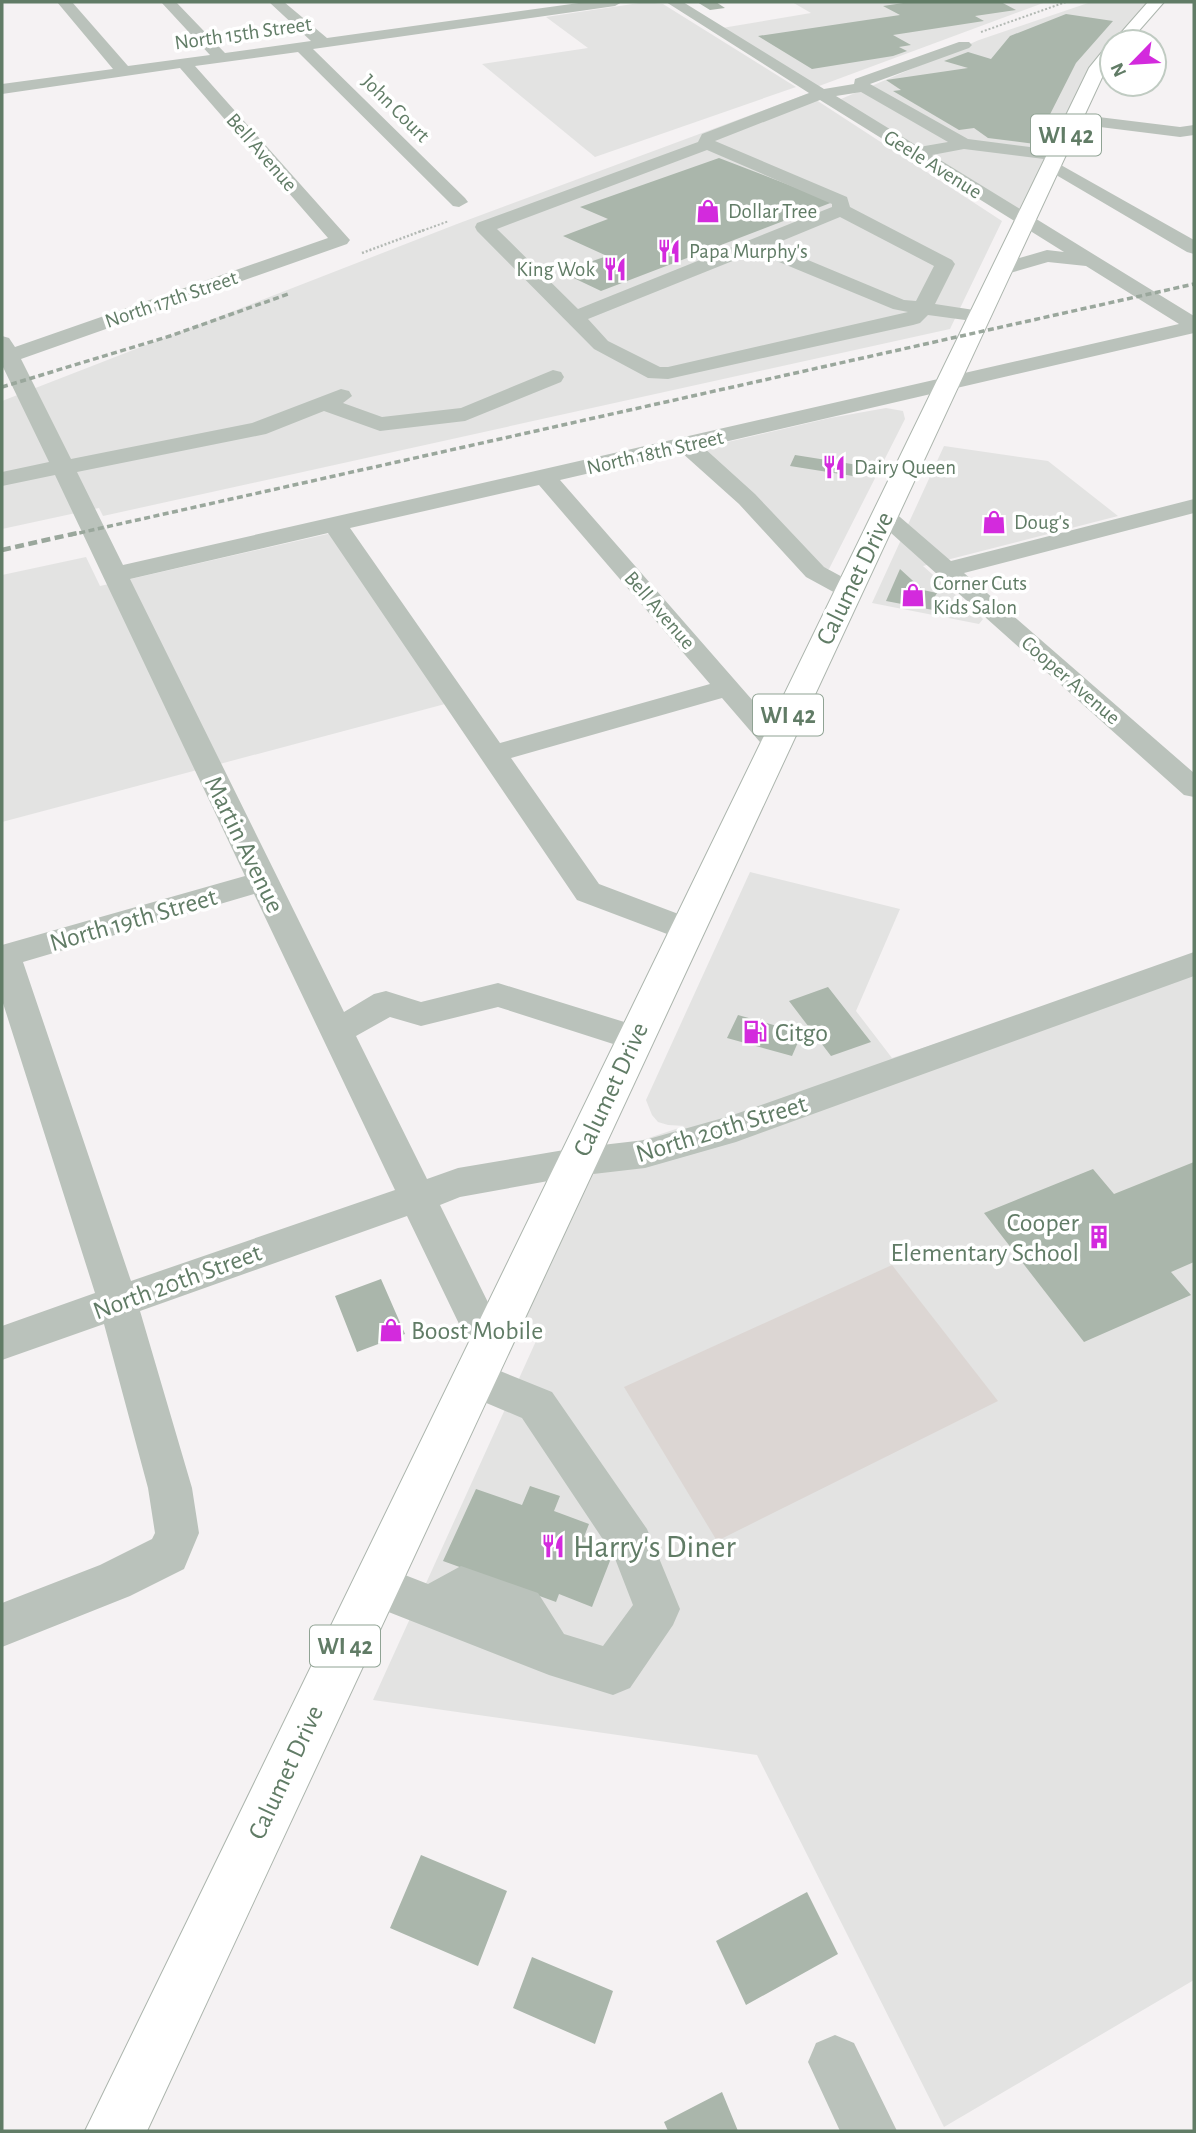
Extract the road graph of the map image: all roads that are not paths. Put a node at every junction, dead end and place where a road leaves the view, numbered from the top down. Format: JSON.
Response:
{"nodes":[{"id":1,"x":64,"y":2,"type":"edge"},
{"id":2,"x":168,"y":2,"type":"edge"},
{"id":3,"x":276,"y":2,"type":"edge"},
{"id":4,"x":615,"y":2,"type":"edge"},
{"id":5,"x":673,"y":2,"type":"edge"},
{"id":6,"x":1156,"y":2,"type":"edge"},
{"id":7,"x":453,"y":9,"type":"dead end"},
{"id":8,"x":470,"y":22,"type":"junction"},
{"id":9,"x":1133,"y":28,"type":"edge"},
{"id":10,"x":323,"y":43,"type":"junction"},
{"id":11,"x":964,"y":45,"type":"dead end"},
{"id":12,"x":301,"y":46,"type":"junction"},
{"id":13,"x":222,"y":58,"type":"junction"},
{"id":14,"x":184,"y":63,"type":"junction"},
{"id":15,"x":1098,"y":68,"type":"edge"},
{"id":16,"x":124,"y":72,"type":"junction"},
{"id":17,"x":863,"y":87,"type":"junction"},
{"id":18,"x":2,"y":89,"type":"edge"},
{"id":19,"x":821,"y":94,"type":"junction"},
{"id":20,"x":1074,"y":119,"type":"junction"},
{"id":21,"x":1194,"y":130,"type":"edge"},
{"id":22,"x":706,"y":144,"type":"junction"},
{"id":23,"x":964,"y":144,"type":"junction"},
{"id":24,"x":916,"y":153,"type":"junction"},
{"id":25,"x":1054,"y":160,"type":"junction"},
{"id":26,"x":459,"y":202,"type":"dead end"},
{"id":27,"x":841,"y":210,"type":"junction"},
{"id":28,"x":1025,"y":221,"type":"junction"},
{"id":29,"x":340,"y":240,"type":"joint"},
{"id":30,"x":755,"y":245,"type":"junction"},
{"id":31,"x":1194,"y":248,"type":"edge"},
{"id":32,"x":1095,"y":263,"type":"junction"},
{"id":33,"x":944,"y":268,"type":"junction"},
{"id":34,"x":986,"y":272,"type":"junction"},
{"id":35,"x":923,"y":308,"type":"junction"},
{"id":36,"x":980,"y":316,"type":"junction"},
{"id":37,"x":575,"y":317,"type":"junction"},
{"id":38,"x":1194,"y":326,"type":"edge"},
{"id":39,"x":4,"y":353,"type":"edge"},
{"id":40,"x":553,"y":377,"type":"dead end"},
{"id":41,"x":946,"y":385,"type":"junction"},
{"id":42,"x":686,"y":444,"type":"junction"},
{"id":43,"x":63,"y":467,"type":"junction"},
{"id":44,"x":545,"y":477,"type":"junction"},
{"id":45,"x":2,"y":479,"type":"edge"},
{"id":46,"x":1194,"y":506,"type":"edge"},
{"id":47,"x":884,"y":516,"type":"junction"},
{"id":48,"x":335,"y":524,"type":"junction"},
{"id":49,"x":946,"y":570,"type":"junction"},
{"id":50,"x":115,"y":575,"type":"junction"},
{"id":51,"x":848,"y":590,"type":"junction"},
{"id":52,"x":728,"y":688,"type":"junction"},
{"id":53,"x":775,"y":742,"type":"junction"},
{"id":54,"x":493,"y":754,"type":"junction"},
{"id":55,"x":1194,"y":788,"type":"edge"},
{"id":56,"x":264,"y":881,"type":"junction"},
{"id":57,"x":686,"y":929,"type":"junction"},
{"id":58,"x":3,"y":957,"type":"edge"},
{"id":59,"x":1194,"y":964,"type":"edge"},
{"id":60,"x":337,"y":1032,"type":"junction"},
{"id":61,"x":635,"y":1038,"type":"junction"},
{"id":62,"x":576,"y":1162,"type":"junction"},
{"id":63,"x":416,"y":1196,"type":"junction"},
{"id":64,"x":118,"y":1301,"type":"junction"},
{"id":65,"x":2,"y":1343,"type":"edge"},
{"id":66,"x":481,"y":1362,"type":"junction"},
{"id":67,"x":374,"y":1586,"type":"junction"},
{"id":68,"x":2,"y":1625,"type":"edge"},
{"id":69,"x":835,"y":2062,"type":"dead end"},
{"id":70,"x":115,"y":2131,"type":"edge"},
{"id":71,"x":869,"y":2131,"type":"edge"}],
"edges":[{"from":1,"to":16,"type":"street"},
{"from":2,"to":13,"type":"street"},
{"from":3,"to":10,"type":"street"},
{"from":4,"to":8,"type":"street","name":"North 15th Street"},
{"from":5,"to":19,"type":"street","name":"Geele Avenue"},
{"from":6,"to":9,"type":"main road"},
{"from":7,"to":8,"type":"street"},
{"from":8,"to":10,"type":"street","name":"North 15th Street"},
{"from":10,"to":12,"type":"street","name":"North 15th Street"},
{"from":11,"to":17,"type":"street"},
{"from":12,"to":13,"type":"street","name":"North 15th Street"},
{"from":12,"to":26,"type":"street","name":"John Court"},
{"from":13,"to":14,"type":"street","name":"North 15th Street"},
{"from":14,"to":16,"type":"street","name":"North 15th Street"},
{"from":14,"to":29,"type":"street","name":"Bell Avenue"},
{"from":15,"to":20,"type":"main road","name":"Calumet Drive","number":"WI 42"},
{"from":16,"to":18,"type":"street","name":"North 15th Street"},
{"from":17,"to":19,"type":"street"},
{"from":17,"to":23,"type":"street"},
{"from":19,"to":22,"type":"street"},
{"from":19,"to":24,"type":"street","name":"Geele Avenue"},
{"from":20,"to":21,"type":"street"},
{"from":20,"to":25,"type":"main road","name":"Calumet Drive","number":"WI 42"},
{"from":22,"to":27,"type":"street"},
{"from":22,"to":37,"type":"street"},
{"from":23,"to":24,"type":"street"},
{"from":23,"to":25,"type":"street"},
{"from":24,"to":28,"type":"street","name":"Geele Avenue"},
{"from":25,"to":28,"type":"main road","name":"Calumet Drive","number":"WI 42"},
{"from":25,"to":31,"type":"street"},
{"from":27,"to":30,"type":"street"},
{"from":27,"to":33,"type":"street"},
{"from":28,"to":32,"type":"street","name":"Geele Avenue"},
{"from":28,"to":34,"type":"main road","name":"Calumet Drive","number":"WI 42"},
{"from":29,"to":39,"type":"street","name":"North 17th Street"},
{"from":30,"to":35,"type":"street"},
{"from":30,"to":37,"type":"street"},
{"from":32,"to":34,"type":"street"},
{"from":32,"to":38,"type":"street","name":"Geele Avenue"},
{"from":33,"to":34,"type":"street"},
{"from":33,"to":35,"type":"street"},
{"from":34,"to":36,"type":"main road","name":"Calumet Drive","number":"WI 42"},
{"from":35,"to":36,"type":"street"},
{"from":35,"to":37,"type":"street"},
{"from":36,"to":41,"type":"main road","name":"Calumet Drive","number":"WI 42"},
{"from":38,"to":41,"type":"street","name":"North 18th Street"},
{"from":39,"to":43,"type":"street","name":"Martin Avenue"},
{"from":40,"to":43,"type":"street"},
{"from":41,"to":42,"type":"street","name":"North 18th Street"},
{"from":41,"to":47,"type":"main road","name":"Calumet Drive","number":"WI 42"},
{"from":42,"to":44,"type":"street","name":"North 18th Street"},
{"from":42,"to":51,"type":"street"},
{"from":43,"to":45,"type":"street"},
{"from":43,"to":50,"type":"street","name":"Martin Avenue"},
{"from":44,"to":48,"type":"street","name":"North 18th Street"},
{"from":44,"to":52,"type":"street","name":"Bell Avenue"},
{"from":46,"to":49,"type":"street"},
{"from":47,"to":49,"type":"street","name":"Cooper Avenue"},
{"from":47,"to":51,"type":"main road","name":"Calumet Drive","number":"WI 42"},
{"from":48,"to":50,"type":"street","name":"North 18th Street"},
{"from":48,"to":54,"type":"street"},
{"from":49,"to":55,"type":"street","name":"Cooper Avenue"},
{"from":50,"to":56,"type":"street","name":"Martin Avenue"},
{"from":51,"to":53,"type":"main road","name":"Calumet Drive","number":"WI 42"},
{"from":52,"to":53,"type":"street","name":"Bell Avenue"},
{"from":52,"to":54,"type":"street"},
{"from":53,"to":57,"type":"main road","name":"Calumet Drive","number":"WI 42"},
{"from":54,"to":57,"type":"street"},
{"from":56,"to":58,"type":"street","name":"North 19th Street"},
{"from":56,"to":60,"type":"street","name":"Martin Avenue"},
{"from":57,"to":61,"type":"main road","name":"Calumet Drive","number":"WI 42"},
{"from":58,"to":64,"type":"street"},
{"from":59,"to":62,"type":"street","name":"North 20th Street"},
{"from":60,"to":61,"type":"street"},
{"from":60,"to":63,"type":"street","name":"Martin Avenue"},
{"from":61,"to":62,"type":"main road","name":"Calumet Drive","number":"WI 42"},
{"from":62,"to":63,"type":"street","name":"North 20th Street"},
{"from":62,"to":66,"type":"main road","name":"Calumet Drive","number":"WI 42"},
{"from":63,"to":64,"type":"street","name":"North 20th Street"},
{"from":63,"to":66,"type":"street","name":"Martin Avenue"},
{"from":64,"to":65,"type":"street","name":"North 20th Street"},
{"from":64,"to":68,"type":"street"},
{"from":66,"to":67,"type":"main road","name":"Calumet Drive","number":"WI 42"},
{"from":66,"to":67,"type":"street"},
{"from":67,"to":70,"type":"main road","name":"Calumet Drive","number":"WI 42"},
{"from":69,"to":71,"type":"street"}]}
